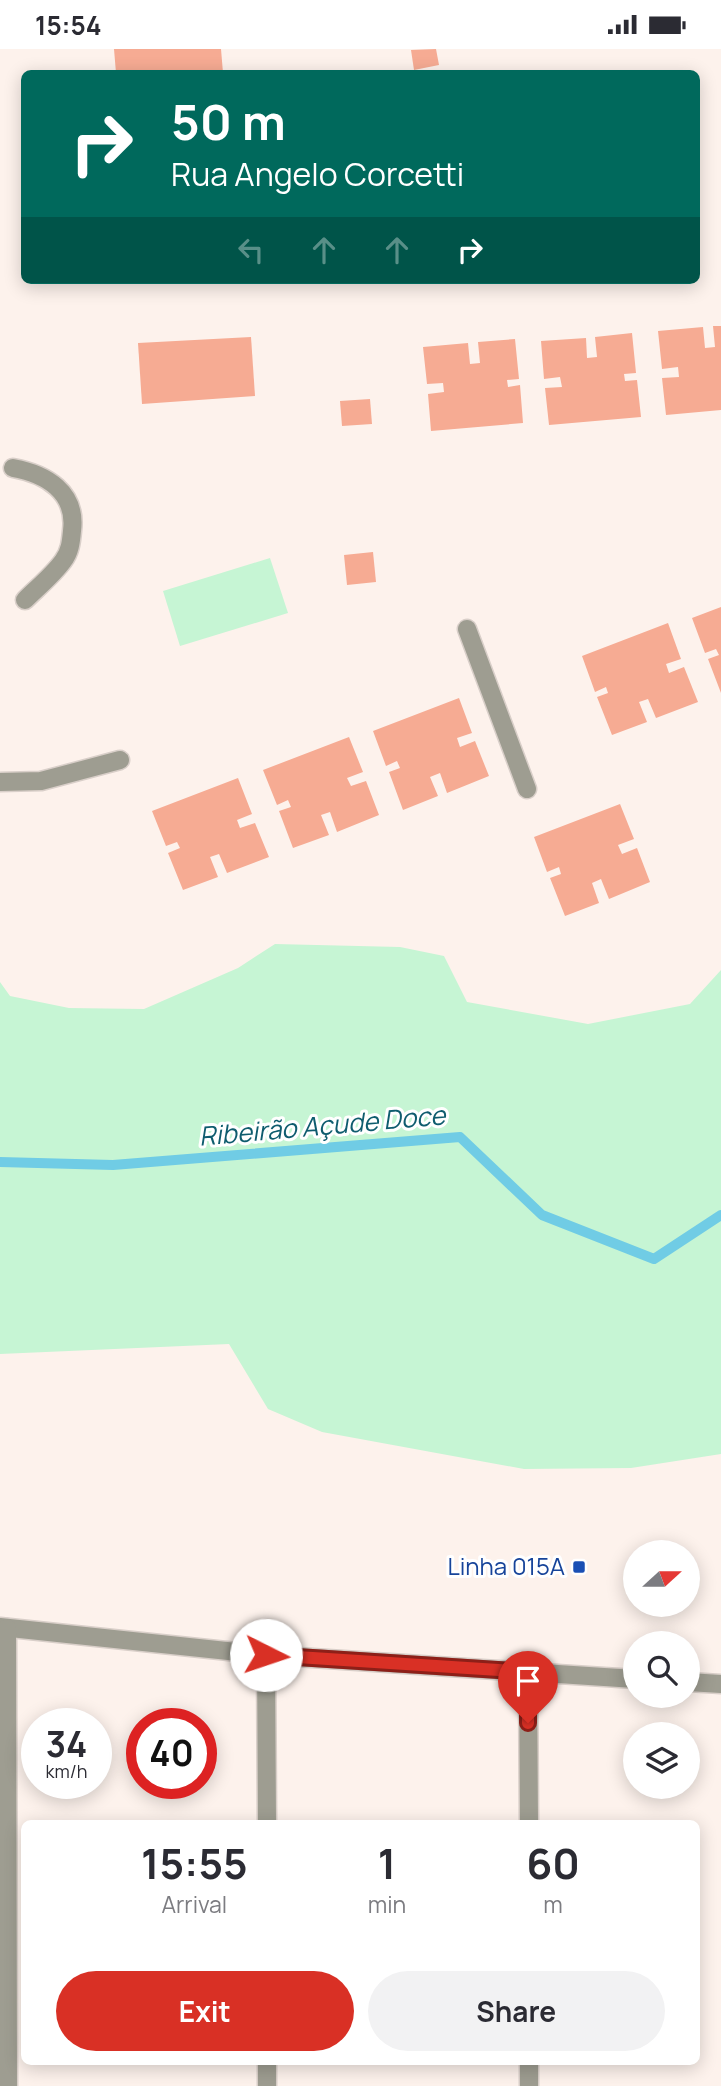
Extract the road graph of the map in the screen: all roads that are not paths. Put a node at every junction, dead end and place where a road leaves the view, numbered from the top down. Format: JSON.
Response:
{"nodes":[{"id":1,"x":13,"y":468,"type":"dead end"},
{"id":2,"x":25,"y":600,"type":"dead end"},
{"id":3,"x":467,"y":629,"type":"dead end"},
{"id":4,"x":120,"y":761,"type":"dead end"},
{"id":5,"x":0,"y":782,"type":"edge"},
{"id":6,"x":527,"y":789,"type":"dead end"},
{"id":7,"x":4,"y":1628,"type":"edge"},
{"id":8,"x":266,"y":1655,"type":"junction"},
{"id":9,"x":528,"y":1672,"type":"junction"},
{"id":10,"x":623,"y":1678,"type":"edge"},
{"id":11,"x":700,"y":1683,"type":"edge"},
{"id":12,"x":721,"y":1684,"type":"edge"},
{"id":13,"x":267,"y":1820,"type":"edge"},
{"id":14,"x":529,"y":1820,"type":"edge"},
{"id":15,"x":267,"y":2065,"type":"edge"},
{"id":16,"x":529,"y":2065,"type":"edge"},
{"id":17,"x":8,"y":2086,"type":"edge"},
{"id":18,"x":267,"y":2086,"type":"edge"},
{"id":19,"x":529,"y":2086,"type":"edge"}],
"edges":[{"from":1,"to":2,"type":"street"},
{"from":3,"to":6,"type":"street"},
{"from":4,"to":5,"type":"street"},
{"from":7,"to":8,"type":"street"},
{"from":7,"to":17,"type":"street"},
{"from":8,"to":9,"type":"street"},
{"from":8,"to":13,"type":"street"},
{"from":9,"to":10,"type":"street"},
{"from":9,"to":14,"type":"street"},
{"from":11,"to":12,"type":"street"},
{"from":15,"to":18,"type":"street"},
{"from":16,"to":19,"type":"street"}]}
